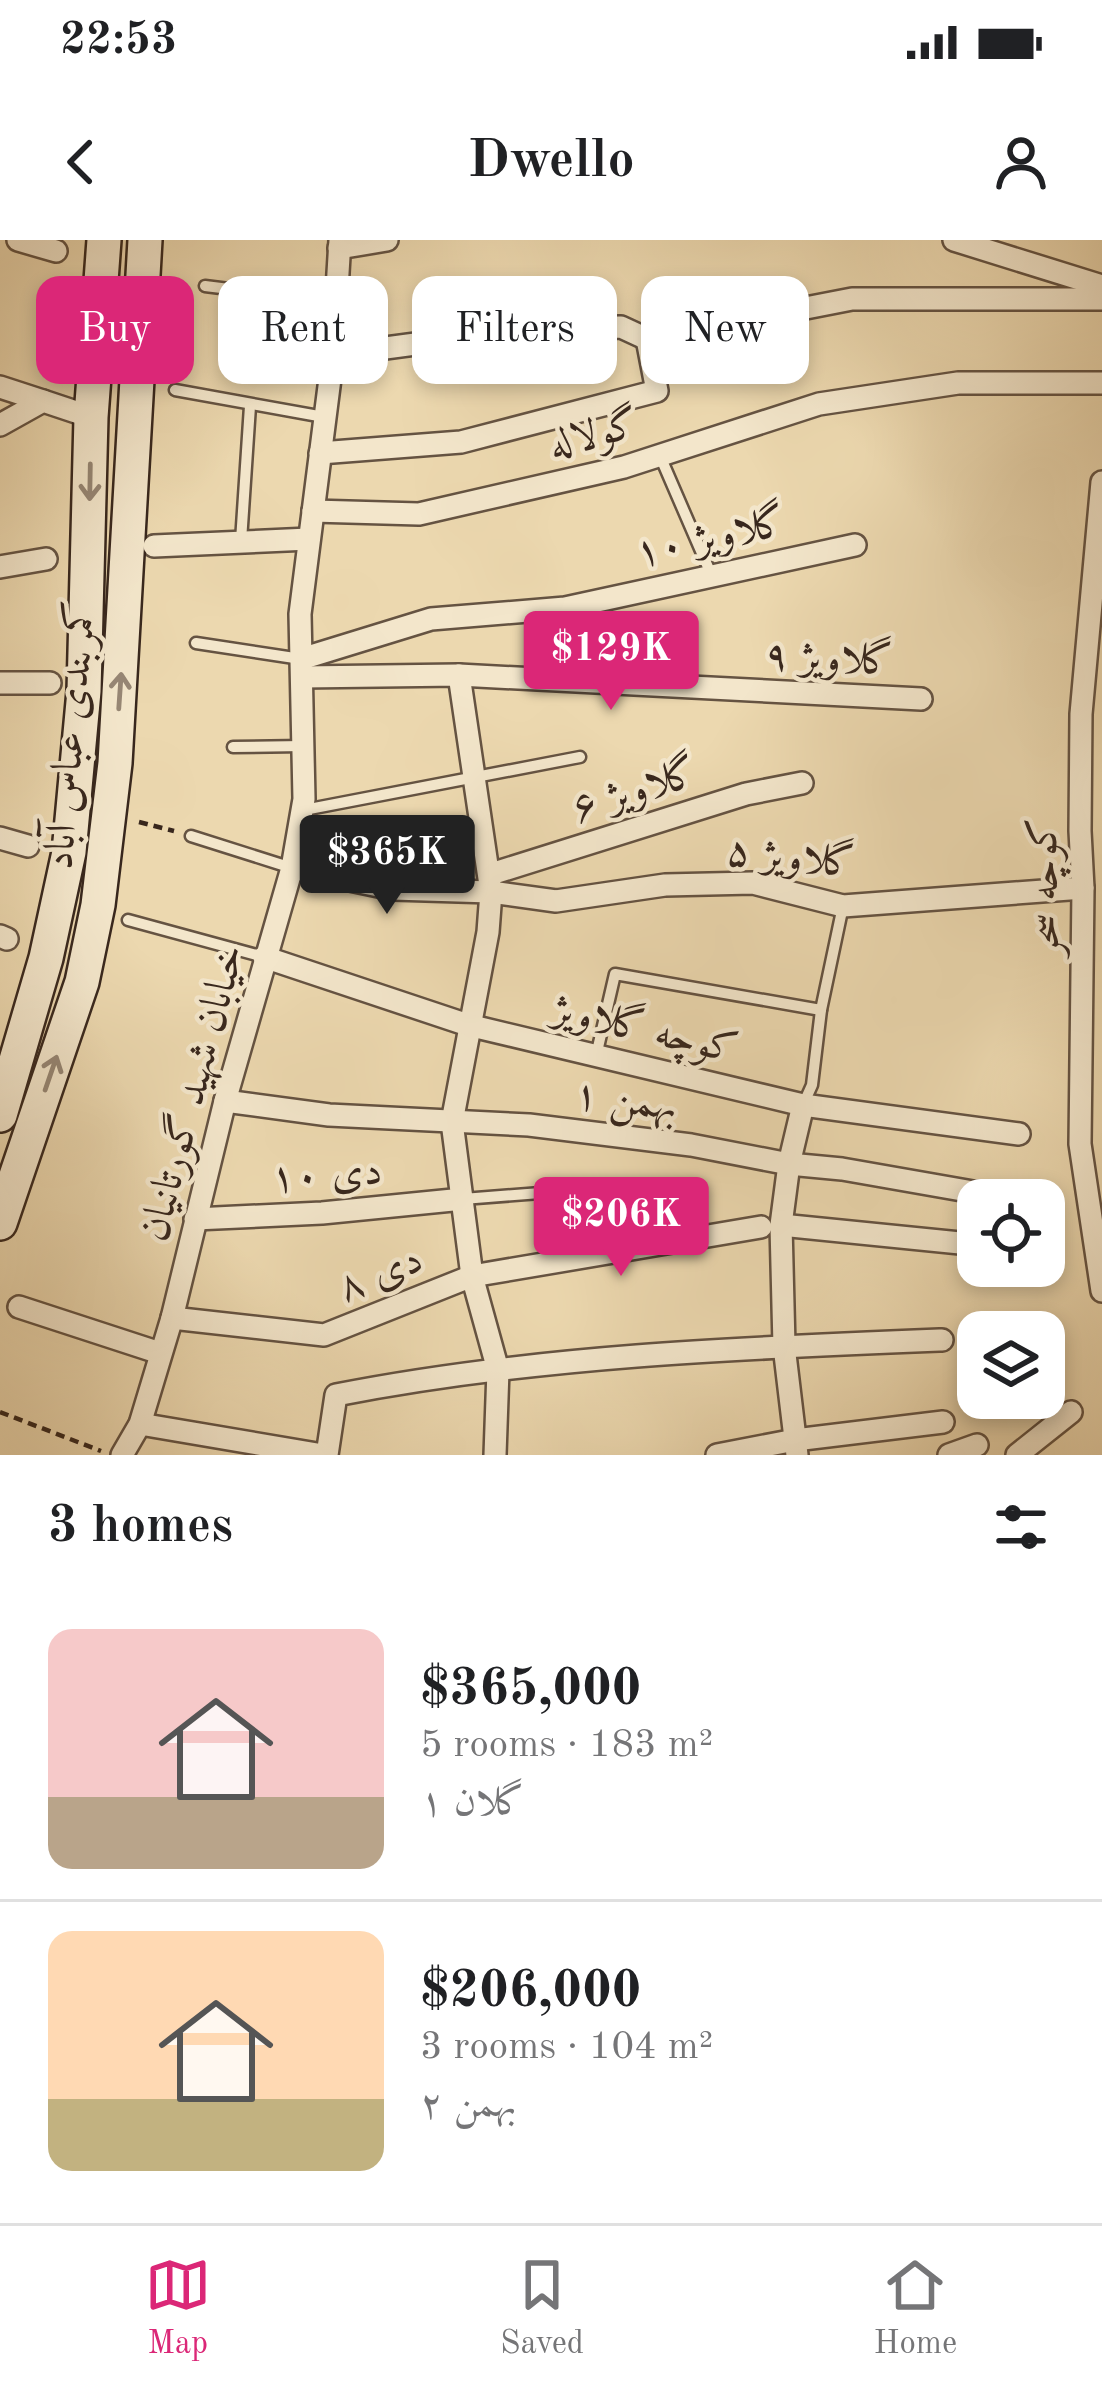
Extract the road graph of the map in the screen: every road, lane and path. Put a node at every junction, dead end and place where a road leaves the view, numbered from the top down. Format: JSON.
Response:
{"nodes":[{"id":1,"x":18,"y":240,"type":"edge"},
{"id":2,"x":104,"y":240,"type":"edge"},
{"id":3,"x":145,"y":240,"type":"edge"},
{"id":4,"x":387,"y":240,"type":"edge"},
{"id":5,"x":954,"y":240,"type":"edge"},
{"id":6,"x":340,"y":244,"type":"edge"},
{"id":7,"x":56,"y":251,"type":"dead end"},
{"id":8,"x":337,"y":276,"type":"edge"},
{"id":9,"x":206,"y":286,"type":"dead end"},
{"id":10,"x":1102,"y":286,"type":"edge"},
{"id":11,"x":218,"y":288,"type":"edge"},
{"id":12,"x":1102,"y":299,"type":"edge"},
{"id":13,"x":809,"y":307,"type":"edge"},
{"id":14,"x":641,"y":336,"type":"edge"},
{"id":15,"x":388,"y":348,"type":"edge"},
{"id":16,"x":1102,"y":382,"type":"edge"},
{"id":17,"x":329,"y":384,"type":"edge"},
{"id":18,"x":656,"y":384,"type":"edge"},
{"id":19,"x":0,"y":387,"type":"edge"},
{"id":20,"x":175,"y":390,"type":"dead end"},
{"id":21,"x":43,"y":401,"type":"junction"},
{"id":22,"x":250,"y":406,"type":"junction"},
{"id":23,"x":91,"y":417,"type":"junction"},
{"id":24,"x":324,"y":417,"type":"junction"},
{"id":25,"x":0,"y":425,"type":"edge"},
{"id":26,"x":320,"y":453,"type":"junction"},
{"id":27,"x":660,"y":455,"type":"junction"},
{"id":28,"x":1102,"y":482,"type":"edge"},
{"id":29,"x":313,"y":511,"type":"junction"},
{"id":30,"x":309,"y":539,"type":"junction"},
{"id":31,"x":242,"y":541,"type":"junction"},
{"id":32,"x":856,"y":544,"type":"dead end"},
{"id":33,"x":154,"y":546,"type":"dead end"},
{"id":34,"x":46,"y":559,"type":"dead end"},
{"id":35,"x":0,"y":567,"type":"edge"},
{"id":36,"x":711,"y":574,"type":"junction"},
{"id":37,"x":196,"y":643,"type":"dead end"},
{"id":38,"x":301,"y":668,"type":"junction"},
{"id":39,"x":459,"y":675,"type":"junction"},
{"id":40,"x":0,"y":683,"type":"edge"},
{"id":41,"x":50,"y":683,"type":"dead end"},
{"id":42,"x":921,"y":699,"type":"dead end"},
{"id":43,"x":303,"y":746,"type":"junction"},
{"id":44,"x":233,"y":747,"type":"dead end"},
{"id":45,"x":580,"y":757,"type":"dead end"},
{"id":46,"x":476,"y":779,"type":"junction"},
{"id":47,"x":802,"y":783,"type":"dead end"},
{"id":48,"x":301,"y":811,"type":"junction"},
{"id":49,"x":107,"y":814,"type":"junction"},
{"id":50,"x":191,"y":836,"type":"joint"},
{"id":51,"x":0,"y":838,"type":"edge"},
{"id":52,"x":28,"y":846,"type":"dead end"},
{"id":53,"x":292,"y":868,"type":"junction"},
{"id":54,"x":491,"y":883,"type":"junction"},
{"id":55,"x":1083,"y":888,"type":"junction"},
{"id":56,"x":843,"y":906,"type":"junction"},
{"id":57,"x":128,"y":920,"type":"dead end"},
{"id":58,"x":264,"y":957,"type":"junction"},
{"id":59,"x":821,"y":1010,"type":"junction"},
{"id":60,"x":468,"y":1025,"type":"junction"},
{"id":61,"x":596,"y":1056,"type":"junction"},
{"id":62,"x":225,"y":1101,"type":"junction"},
{"id":63,"x":803,"y":1105,"type":"junction"},
{"id":64,"x":0,"y":1115,"type":"edge"},
{"id":65,"x":452,"y":1122,"type":"junction"},
{"id":66,"x":1019,"y":1134,"type":"dead end"},
{"id":67,"x":789,"y":1164,"type":"junction"},
{"id":68,"x":957,"y":1189,"type":"edge"},
{"id":69,"x":579,"y":1190,"type":"dead end"},
{"id":70,"x":463,"y":1199,"type":"junction"},
{"id":71,"x":195,"y":1219,"type":"junction"},
{"id":72,"x":0,"y":1223,"type":"edge"},
{"id":73,"x":771,"y":1226,"type":"junction"},
{"id":74,"x":957,"y":1243,"type":"edge"},
{"id":75,"x":472,"y":1276,"type":"junction"},
{"id":76,"x":1102,"y":1291,"type":"edge"},
{"id":77,"x":19,"y":1307,"type":"dead end"},
{"id":78,"x":172,"y":1318,"type":"junction"},
{"id":79,"x":942,"y":1340,"type":"dead end"},
{"id":80,"x":784,"y":1346,"type":"junction"},
{"id":81,"x":160,"y":1353,"type":"junction"},
{"id":82,"x":498,"y":1370,"type":"junction"},
{"id":83,"x":0,"y":1412,"type":"edge"},
{"id":84,"x":1071,"y":1412,"type":"dead end"},
{"id":85,"x":943,"y":1423,"type":"dead end"},
{"id":86,"x":140,"y":1424,"type":"junction"},
{"id":87,"x":977,"y":1445,"type":"dead end"},
{"id":88,"x":796,"y":1448,"type":"edge"},
{"id":89,"x":111,"y":1455,"type":"edge"},
{"id":90,"x":122,"y":1455,"type":"edge"},
{"id":91,"x":325,"y":1455,"type":"edge"},
{"id":92,"x":495,"y":1455,"type":"edge"},
{"id":93,"x":717,"y":1455,"type":"edge"},
{"id":94,"x":949,"y":1455,"type":"edge"},
{"id":95,"x":1018,"y":1455,"type":"edge"}],
"edges":[{"from":1,"to":7,"type":"street"},
{"from":2,"to":23,"type":"main road"},
{"from":49,"to":3,"type":"main road","name":"کمربندی عباس آباد","one_way":true},
{"from":4,"to":6,"type":"street"},
{"from":5,"to":10,"type":"street"},
{"from":6,"to":8,"type":"street","name":"خیابان شهید گورتانیان"},
{"from":9,"to":11,"type":"lane"},
{"from":12,"to":13,"type":"street"},
{"from":14,"to":15,"type":"street"},
{"from":16,"to":27,"type":"street","name":"گولاله"},
{"from":17,"to":24,"type":"street","name":"خیابان شهید گورتانیان"},
{"from":18,"to":26,"type":"street"},
{"from":19,"to":21,"type":"street"},
{"from":20,"to":22,"type":"lane"},
{"from":21,"to":23,"type":"street"},
{"from":21,"to":25,"type":"street"},
{"from":22,"to":24,"type":"lane"},
{"from":22,"to":31,"type":"lane"},
{"from":23,"to":64,"type":"main road","one_way":true},
{"from":24,"to":26,"type":"street","name":"خیابان شهید گورتانیان"},
{"from":26,"to":29,"type":"street","name":"خیابان شهید گورتانیان"},
{"from":27,"to":29,"type":"street","name":"گولاله"},
{"from":27,"to":36,"type":"lane"},
{"from":28,"to":55,"type":"street","name":"کوچه سحر"},
{"from":29,"to":30,"type":"street","name":"خیابان شهید گورتانیان"},
{"from":30,"to":31,"type":"street"},
{"from":30,"to":38,"type":"street","name":"خیابان شهید گورتانیان"},
{"from":31,"to":33,"type":"street"},
{"from":32,"to":36,"type":"street","name":"گلاویژ ۱۰"},
{"from":34,"to":35,"type":"street"},
{"from":36,"to":38,"type":"street","name":"گلاویژ ۱۰"},
{"from":37,"to":38,"type":"lane"},
{"from":38,"to":39,"type":"street","name":"گلاویژ ۹"},
{"from":38,"to":43,"type":"street","name":"خیابان شهید گورتانیان"},
{"from":39,"to":42,"type":"street","name":"گلاویژ ۹"},
{"from":39,"to":46,"type":"street"},
{"from":40,"to":41,"type":"street"},
{"from":43,"to":44,"type":"lane"},
{"from":43,"to":48,"type":"street","name":"خیابان شهید گورتانیان"},
{"from":45,"to":46,"type":"lane"},
{"from":46,"to":48,"type":"lane"},
{"from":46,"to":54,"type":"street"},
{"from":47,"to":54,"type":"street","name":"گلاویژ ۶"},
{"from":48,"to":53,"type":"street","name":"خیابان شهید گورتانیان"},
{"from":49,"to":50,"type":"path"},
{"from":72,"to":49,"type":"main road","name":"کمربندی عباس آباد","one_way":true},
{"from":50,"to":53,"type":"lane"},
{"from":51,"to":52,"type":"street"},
{"from":53,"to":54,"type":"street"},
{"from":53,"to":58,"type":"street","name":"خیابان شهید گورتانیان"},
{"from":54,"to":56,"type":"street","name":"گلاویژ ۵"},
{"from":54,"to":60,"type":"street"},
{"from":55,"to":56,"type":"street","name":"گلاویژ ۵"},
{"from":55,"to":76,"type":"street","name":"کوچه سحر"},
{"from":56,"to":59,"type":"lane"},
{"from":57,"to":58,"type":"lane"},
{"from":58,"to":60,"type":"street","name":"کوچه گلاویژ"},
{"from":58,"to":62,"type":"street","name":"خیابان شهید گورتانیان"},
{"from":59,"to":61,"type":"lane"},
{"from":59,"to":63,"type":"lane"},
{"from":60,"to":61,"type":"street","name":"کوچه گلاویژ"},
{"from":60,"to":65,"type":"street"},
{"from":61,"to":63,"type":"street","name":"کوچه گلاویژ"},
{"from":62,"to":65,"type":"street","name":"بهمن ۱"},
{"from":62,"to":71,"type":"street","name":"خیابان شهید گورتانیان"},
{"from":63,"to":66,"type":"street","name":"کوچه گلاویژ"},
{"from":63,"to":67,"type":"street"},
{"from":65,"to":67,"type":"street","name":"بهمن ۱"},
{"from":65,"to":70,"type":"street"},
{"from":67,"to":68,"type":"street","name":"بهمن ۱"},
{"from":67,"to":73,"type":"street"},
{"from":69,"to":70,"type":"lane"},
{"from":70,"to":71,"type":"street","name":"دی ۱۰"},
{"from":70,"to":75,"type":"street"},
{"from":71,"to":78,"type":"street","name":"خیابان شهید گورتانیان"},
{"from":73,"to":74,"type":"street","name":"دی ۸"},
{"from":73,"to":75,"type":"street","name":"دی ۸"},
{"from":73,"to":80,"type":"street"},
{"from":75,"to":78,"type":"street","name":"دی ۸"},
{"from":75,"to":82,"type":"street"},
{"from":77,"to":81,"type":"street"},
{"from":78,"to":81,"type":"street","name":"خیابان شهید گورتانیان"},
{"from":79,"to":80,"type":"street"},
{"from":80,"to":82,"type":"street"},
{"from":80,"to":88,"type":"street"},
{"from":81,"to":86,"type":"street","name":"خیابان شهید گورتانیان"},
{"from":82,"to":91,"type":"street"},
{"from":82,"to":92,"type":"street"},
{"from":83,"to":89,"type":"path"},
{"from":84,"to":95,"type":"street"},
{"from":85,"to":88,"type":"street"},
{"from":86,"to":90,"type":"street","name":"خیابان شهید گورتانیان"},
{"from":86,"to":91,"type":"street"},
{"from":87,"to":94,"type":"street"},
{"from":88,"to":93,"type":"street"}]}
